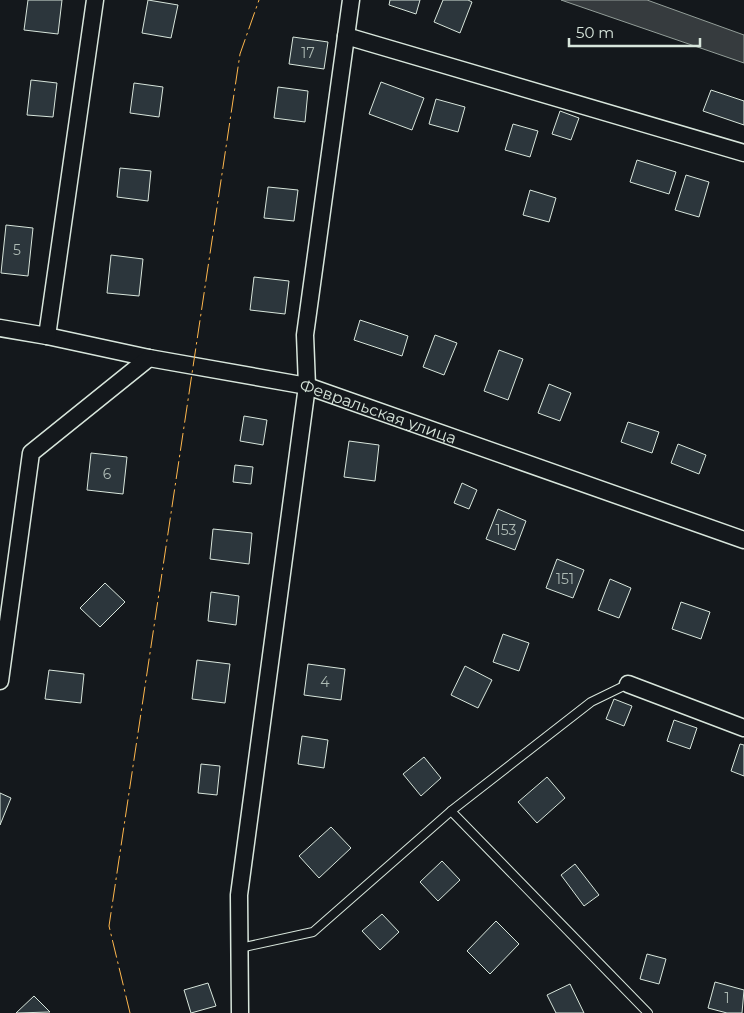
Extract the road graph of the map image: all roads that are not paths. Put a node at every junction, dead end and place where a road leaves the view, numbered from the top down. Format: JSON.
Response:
{"nodes":[{"id":1,"x":94,"y":0,"type":"edge"},
{"id":2,"x":351,"y":0,"type":"edge"},
{"id":3,"x":346,"y":36,"type":"junction"},
{"id":4,"x":744,"y":153,"type":"edge"},
{"id":5,"x":0,"y":328,"type":"edge"},
{"id":6,"x":47,"y":336,"type":"junction"},
{"id":7,"x":148,"y":358,"type":"junction"},
{"id":8,"x":307,"y":386,"type":"junction"},
{"id":9,"x":744,"y":540,"type":"edge"},
{"id":10,"x":0,"y":681,"type":"edge"},
{"id":11,"x":628,"y":684,"type":"joint"},
{"id":12,"x":744,"y":728,"type":"edge"},
{"id":13,"x":451,"y":811,"type":"junction"},
{"id":14,"x":240,"y":948,"type":"junction"},
{"id":15,"x":240,"y":1013,"type":"edge"},
{"id":16,"x":648,"y":1013,"type":"edge"}],
"edges":[{"from":1,"to":6,"type":"street"},
{"from":2,"to":3,"type":"street"},
{"from":3,"to":4,"type":"street"},
{"from":3,"to":8,"type":"street"},
{"from":5,"to":6,"type":"street","name":"Февральская улица"},
{"from":6,"to":7,"type":"street","name":"Февральская улица"},
{"from":7,"to":8,"type":"street","name":"Февральская улица"},
{"from":7,"to":10,"type":"street"},
{"from":8,"to":9,"type":"street","name":"Февральская улица"},
{"from":8,"to":14,"type":"street"},
{"from":11,"to":12,"type":"street"},
{"from":11,"to":13,"type":"lane"},
{"from":13,"to":14,"type":"lane"},
{"from":13,"to":16,"type":"lane"},
{"from":14,"to":15,"type":"street"}]}
